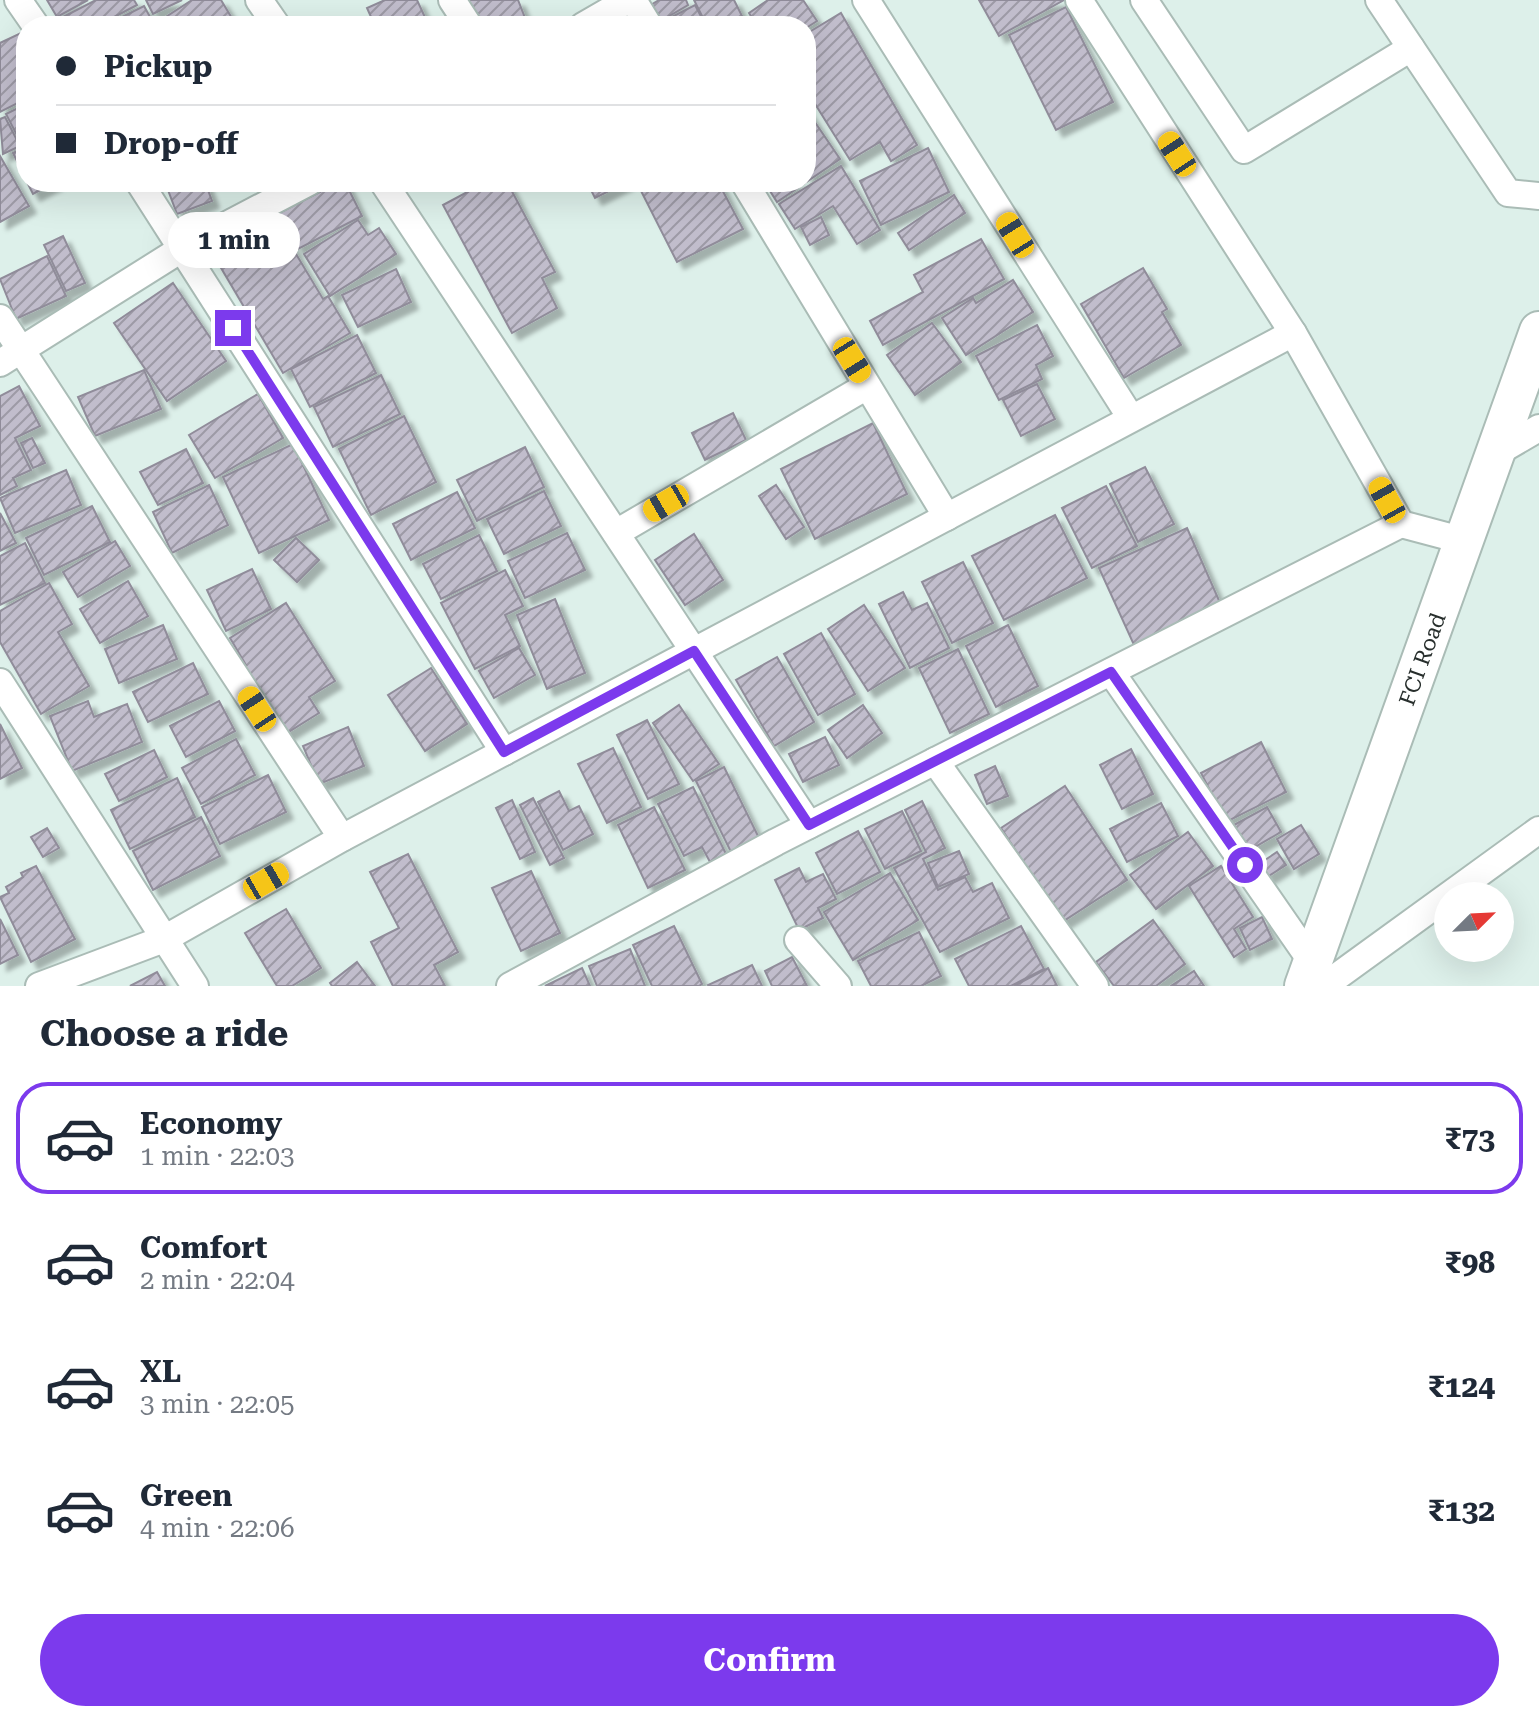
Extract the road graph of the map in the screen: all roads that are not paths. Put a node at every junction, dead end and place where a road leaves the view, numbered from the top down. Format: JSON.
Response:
{"nodes":[{"id":1,"x":631,"y":0,"type":"edge"},
{"id":2,"x":866,"y":0,"type":"edge"},
{"id":3,"x":1079,"y":0,"type":"edge"},
{"id":4,"x":1144,"y":0,"type":"edge"},
{"id":5,"x":1379,"y":0,"type":"edge"},
{"id":6,"x":601,"y":16,"type":"edge"},
{"id":7,"x":1411,"y":48,"type":"junction"},
{"id":8,"x":146,"y":192,"type":"edge"},
{"id":9,"x":290,"y":192,"type":"edge"},
{"id":10,"x":390,"y":192,"type":"edge"},
{"id":11,"x":750,"y":192,"type":"edge"},
{"id":12,"x":1539,"y":196,"type":"edge"},
{"id":13,"x":183,"y":248,"type":"junction"},
{"id":14,"x":0,"y":318,"type":"edge"},
{"id":15,"x":1539,"y":331,"type":"edge"},
{"id":16,"x":1293,"y":333,"type":"junction"},
{"id":17,"x":10,"y":355,"type":"edge"},
{"id":18,"x":867,"y":386,"type":"junction"},
{"id":19,"x":1131,"y":418,"type":"junction"},
{"id":20,"x":1539,"y":428,"type":"edge"},
{"id":21,"x":1496,"y":453,"type":"junction"},
{"id":22,"x":947,"y":517,"type":"junction"},
{"id":23,"x":1401,"y":524,"type":"junction"},
{"id":24,"x":616,"y":533,"type":"junction"},
{"id":25,"x":1465,"y":541,"type":"junction"},
{"id":26,"x":694,"y":651,"type":"junction"},
{"id":27,"x":1111,"y":672,"type":"junction"},
{"id":28,"x":0,"y":682,"type":"edge"},
{"id":29,"x":504,"y":752,"type":"junction"},
{"id":30,"x":935,"y":761,"type":"junction"},
{"id":31,"x":809,"y":825,"type":"junction"},
{"id":32,"x":1539,"y":830,"type":"edge"},
{"id":33,"x":342,"y":838,"type":"junction"},
{"id":34,"x":164,"y":939,"type":"junction"},
{"id":35,"x":798,"y":940,"type":"dead end"},
{"id":36,"x":1313,"y":978,"type":"edge"},
{"id":37,"x":39,"y":986,"type":"edge"},
{"id":38,"x":195,"y":986,"type":"edge"},
{"id":39,"x":510,"y":986,"type":"edge"},
{"id":40,"x":838,"y":986,"type":"edge"},
{"id":41,"x":1095,"y":986,"type":"edge"}],
"edges":[{"from":1,"to":6,"type":"street"},
{"from":2,"to":19,"type":"street"},
{"from":3,"to":16,"type":"street"},
{"from":4,"to":7,"type":"street"},
{"from":5,"to":7,"type":"street"},
{"from":7,"to":12,"type":"street"},
{"from":8,"to":13,"type":"street"},
{"from":9,"to":13,"type":"street"},
{"from":10,"to":24,"type":"street"},
{"from":11,"to":18,"type":"street"},
{"from":13,"to":17,"type":"street"},
{"from":13,"to":29,"type":"street"},
{"from":14,"to":17,"type":"street"},
{"from":15,"to":21,"type":"street","name":"FCI Road"},
{"from":16,"to":19,"type":"street"},
{"from":16,"to":23,"type":"street"},
{"from":17,"to":33,"type":"street"},
{"from":18,"to":22,"type":"street"},
{"from":18,"to":24,"type":"street"},
{"from":19,"to":22,"type":"street"},
{"from":20,"to":21,"type":"street"},
{"from":21,"to":25,"type":"street","name":"FCI Road"},
{"from":22,"to":26,"type":"street"},
{"from":23,"to":25,"type":"street"},
{"from":23,"to":27,"type":"street"},
{"from":24,"to":26,"type":"street"},
{"from":25,"to":36,"type":"street","name":"FCI Road"},
{"from":26,"to":29,"type":"street"},
{"from":26,"to":31,"type":"street"},
{"from":27,"to":30,"type":"street"},
{"from":27,"to":36,"type":"street"},
{"from":28,"to":34,"type":"street"},
{"from":29,"to":33,"type":"street"},
{"from":30,"to":31,"type":"street"},
{"from":30,"to":41,"type":"street"},
{"from":31,"to":39,"type":"street"},
{"from":32,"to":36,"type":"street"},
{"from":33,"to":34,"type":"street"},
{"from":34,"to":37,"type":"street"},
{"from":34,"to":38,"type":"street"},
{"from":35,"to":40,"type":"street"}]}
